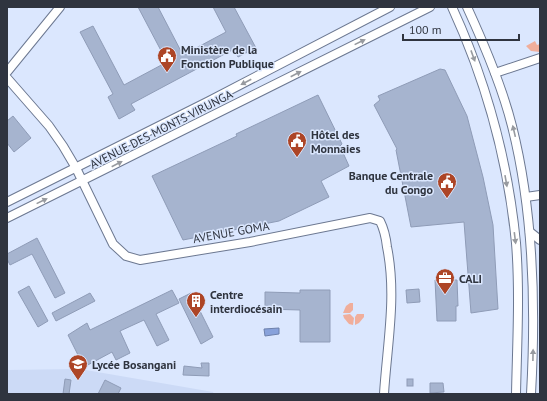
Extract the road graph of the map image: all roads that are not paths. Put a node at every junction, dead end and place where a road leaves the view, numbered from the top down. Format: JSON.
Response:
{"nodes":[{"id":1,"x":60,"y":7,"type":"edge"},
{"id":2,"x":390,"y":7,"type":"edge"},
{"id":3,"x":430,"y":7,"type":"edge"},
{"id":4,"x":452,"y":7,"type":"edge"},
{"id":5,"x":467,"y":7,"type":"edge"},
{"id":6,"x":540,"y":58,"type":"edge"},
{"id":7,"x":7,"y":72,"type":"edge"},
{"id":8,"x":495,"y":73,"type":"junction"},
{"id":9,"x":7,"y":78,"type":"edge"},
{"id":10,"x":76,"y":168,"type":"junction"},
{"id":11,"x":83,"y":182,"type":"junction"},
{"id":12,"x":540,"y":194,"type":"edge"},
{"id":13,"x":526,"y":197,"type":"junction"},
{"id":14,"x":7,"y":202,"type":"edge"},
{"id":15,"x":7,"y":218,"type":"edge"},
{"id":16,"x":530,"y":232,"type":"junction"},
{"id":17,"x":540,"y":240,"type":"edge"},
{"id":18,"x":384,"y":394,"type":"edge"},
{"id":19,"x":516,"y":394,"type":"edge"},
{"id":20,"x":531,"y":394,"type":"edge"}],
"edges":[{"from":1,"to":7,"type":"street"},
{"from":2,"to":10,"type":"street","name":"AVENUE DES MONTS VIRUNGA","one_way":true},
{"from":11,"to":3,"type":"street","name":"AVENUE DES MONTS VIRUNGA","one_way":true},
{"from":4,"to":19,"type":"street","one_way":true},
{"from":5,"to":8,"type":"street"},
{"from":6,"to":8,"type":"street"},
{"from":13,"to":8,"type":"street","one_way":true},
{"from":9,"to":10,"type":"street","name":"AVENUE GOMA"},
{"from":10,"to":11,"type":"street","name":"AVENUE GOMA"},
{"from":10,"to":14,"type":"street","name":"AVENUE DES MONTS VIRUNGA"},
{"from":15,"to":11,"type":"street","name":"AVENUE DES MONTS VIRUNGA","one_way":true},
{"from":11,"to":18,"type":"street","name":"AVENUE GOMA"},
{"from":12,"to":13,"type":"street"},
{"from":13,"to":16,"type":"street"},
{"from":16,"to":17,"type":"street"},
{"from":20,"to":16,"type":"street","one_way":true}]}
